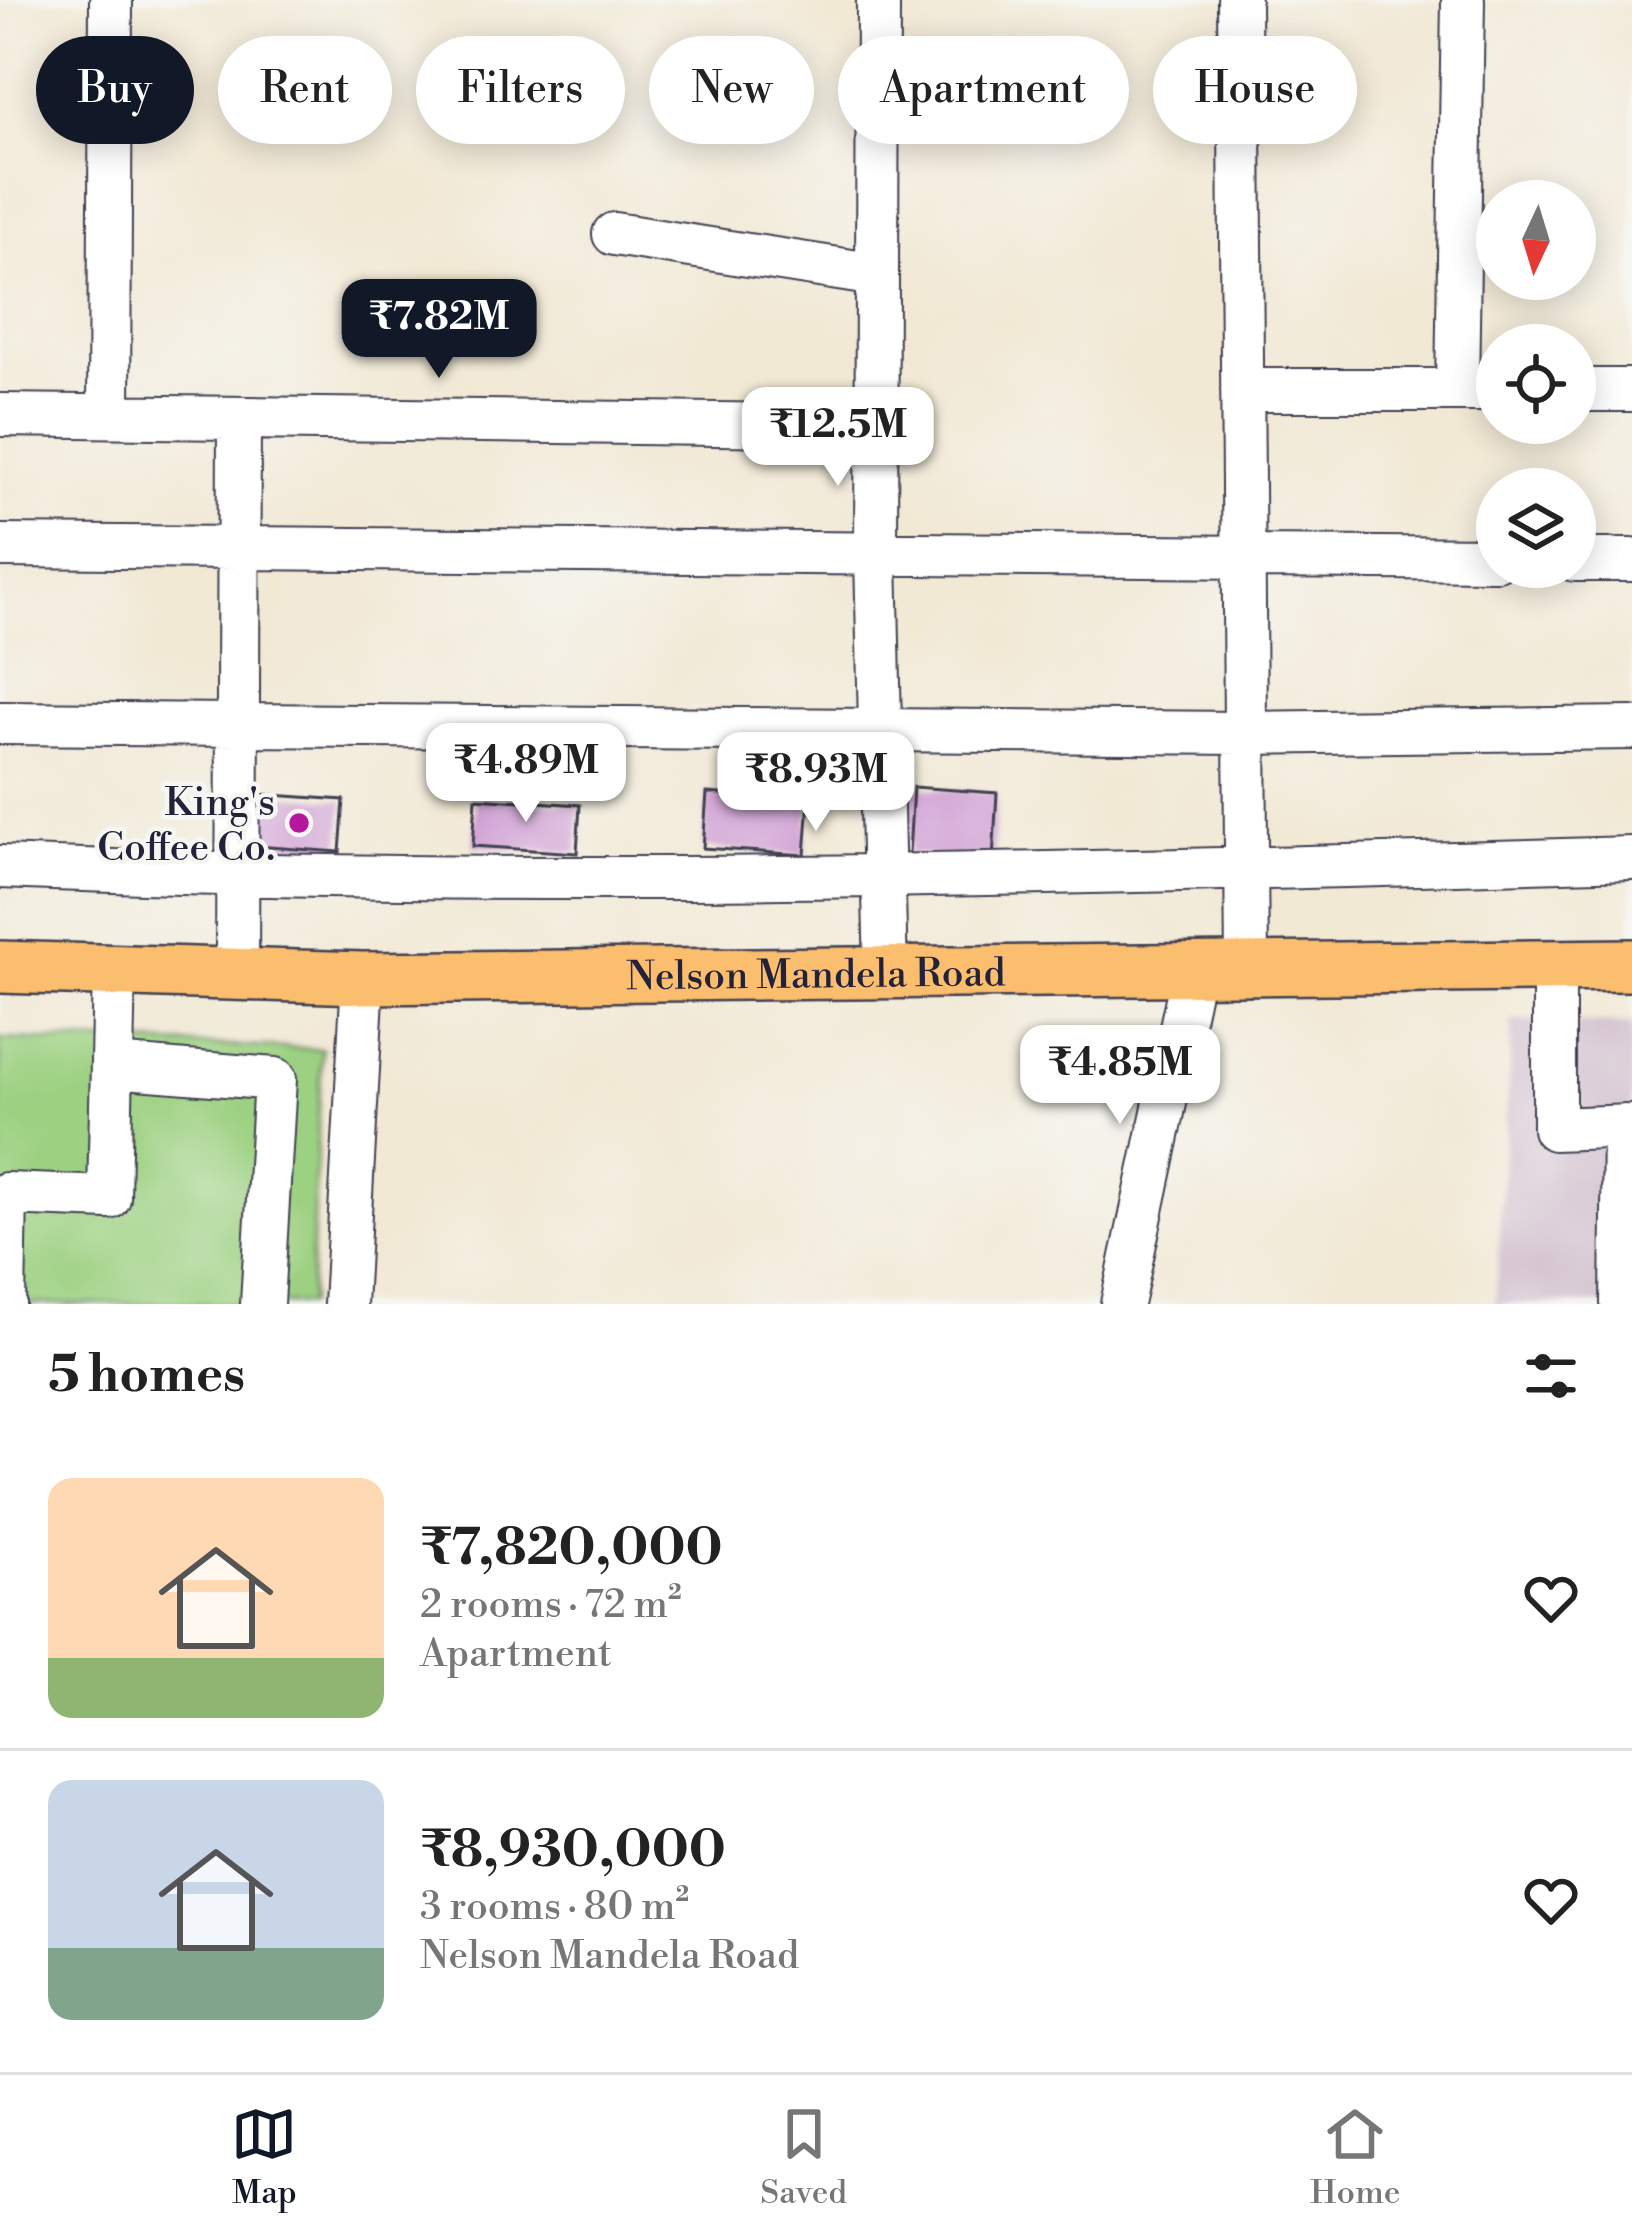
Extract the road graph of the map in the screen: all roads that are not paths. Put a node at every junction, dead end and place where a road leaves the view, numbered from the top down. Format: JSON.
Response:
{"nodes":[{"id":1,"x":111,"y":0,"type":"edge"},
{"id":2,"x":878,"y":0,"type":"edge"},
{"id":3,"x":1240,"y":0,"type":"edge"},
{"id":4,"x":1463,"y":0,"type":"edge"},
{"id":5,"x":614,"y":234,"type":"dead end"},
{"id":6,"x":877,"y":275,"type":"junction"},
{"id":7,"x":1476,"y":362,"type":"edge"},
{"id":8,"x":1242,"y":390,"type":"junction"},
{"id":9,"x":1476,"y":390,"type":"edge"},
{"id":10,"x":1596,"y":390,"type":"edge"},
{"id":11,"x":1632,"y":390,"type":"edge"},
{"id":12,"x":0,"y":415,"type":"edge"},
{"id":13,"x":109,"y":416,"type":"junction"},
{"id":14,"x":239,"y":418,"type":"junction"},
{"id":15,"x":877,"y":426,"type":"junction"},
{"id":16,"x":0,"y":546,"type":"edge"},
{"id":17,"x":239,"y":549,"type":"junction"},
{"id":18,"x":876,"y":556,"type":"junction"},
{"id":19,"x":1243,"y":558,"type":"junction"},
{"id":20,"x":1476,"y":559,"type":"edge"},
{"id":21,"x":1596,"y":560,"type":"edge"},
{"id":22,"x":1632,"y":560,"type":"edge"},
{"id":23,"x":0,"y":723,"type":"edge"},
{"id":24,"x":240,"y":725,"type":"junction"},
{"id":25,"x":1632,"y":728,"type":"edge"},
{"id":26,"x":879,"y":732,"type":"junction"},
{"id":27,"x":1242,"y":733,"type":"junction"},
{"id":28,"x":1632,"y":858,"type":"edge"},
{"id":29,"x":0,"y":868,"type":"edge"},
{"id":30,"x":1244,"y":869,"type":"junction"},
{"id":31,"x":883,"y":873,"type":"junction"},
{"id":32,"x":238,"y":877,"type":"junction"},
{"id":33,"x":1632,"y":965,"type":"edge"},
{"id":34,"x":1554,"y":966,"type":"junction"},
{"id":35,"x":0,"y":967,"type":"edge"},
{"id":36,"x":1194,"y":967,"type":"junction"},
{"id":37,"x":1247,"y":967,"type":"junction"},
{"id":38,"x":114,"y":970,"type":"junction"},
{"id":39,"x":237,"y":974,"type":"junction"},
{"id":40,"x":886,"y":976,"type":"junction"},
{"id":41,"x":363,"y":978,"type":"junction"},
{"id":42,"x":112,"y":1066,"type":"junction"},
{"id":43,"x":1628,"y":1126,"type":"edge"},
{"id":44,"x":3,"y":1297,"type":"edge"},
{"id":45,"x":262,"y":1304,"type":"edge"},
{"id":46,"x":345,"y":1304,"type":"edge"},
{"id":47,"x":1122,"y":1304,"type":"edge"},
{"id":48,"x":1622,"y":1304,"type":"edge"}],
"edges":[{"from":1,"to":13,"type":"street"},
{"from":2,"to":6,"type":"street"},
{"from":3,"to":8,"type":"street"},
{"from":4,"to":7,"type":"street"},
{"from":5,"to":6,"type":"street"},
{"from":6,"to":15,"type":"street"},
{"from":8,"to":9,"type":"street"},
{"from":8,"to":19,"type":"street"},
{"from":10,"to":11,"type":"street"},
{"from":12,"to":13,"type":"street"},
{"from":13,"to":14,"type":"street"},
{"from":14,"to":15,"type":"street"},
{"from":14,"to":17,"type":"street"},
{"from":15,"to":18,"type":"street"},
{"from":16,"to":17,"type":"street"},
{"from":17,"to":18,"type":"street"},
{"from":17,"to":24,"type":"street"},
{"from":18,"to":19,"type":"street"},
{"from":18,"to":26,"type":"street"},
{"from":19,"to":20,"type":"street"},
{"from":19,"to":27,"type":"street"},
{"from":21,"to":22,"type":"street"},
{"from":23,"to":24,"type":"street"},
{"from":24,"to":26,"type":"street"},
{"from":24,"to":32,"type":"street"},
{"from":25,"to":27,"type":"street"},
{"from":26,"to":27,"type":"street"},
{"from":26,"to":31,"type":"street"},
{"from":27,"to":30,"type":"street"},
{"from":28,"to":30,"type":"street"},
{"from":29,"to":32,"type":"street"},
{"from":30,"to":31,"type":"street"},
{"from":30,"to":37,"type":"street"},
{"from":31,"to":32,"type":"street"},
{"from":31,"to":40,"type":"street"},
{"from":32,"to":39,"type":"street"},
{"from":33,"to":34,"type":"main road","name":"Nelson Mandela Road"},
{"from":34,"to":37,"type":"main road","name":"Nelson Mandela Road"},
{"from":34,"to":43,"type":"street"},
{"from":35,"to":38,"type":"main road","name":"Nelson Mandela Road"},
{"from":36,"to":37,"type":"main road","name":"Nelson Mandela Road"},
{"from":36,"to":40,"type":"main road","name":"Nelson Mandela Road"},
{"from":36,"to":47,"type":"street"},
{"from":38,"to":39,"type":"main road","name":"Nelson Mandela Road"},
{"from":38,"to":42,"type":"street"},
{"from":39,"to":41,"type":"main road","name":"Nelson Mandela Road"},
{"from":40,"to":41,"type":"main road","name":"Nelson Mandela Road"},
{"from":41,"to":46,"type":"street"},
{"from":42,"to":44,"type":"street"},
{"from":42,"to":45,"type":"street"},
{"from":43,"to":48,"type":"street"}]}
